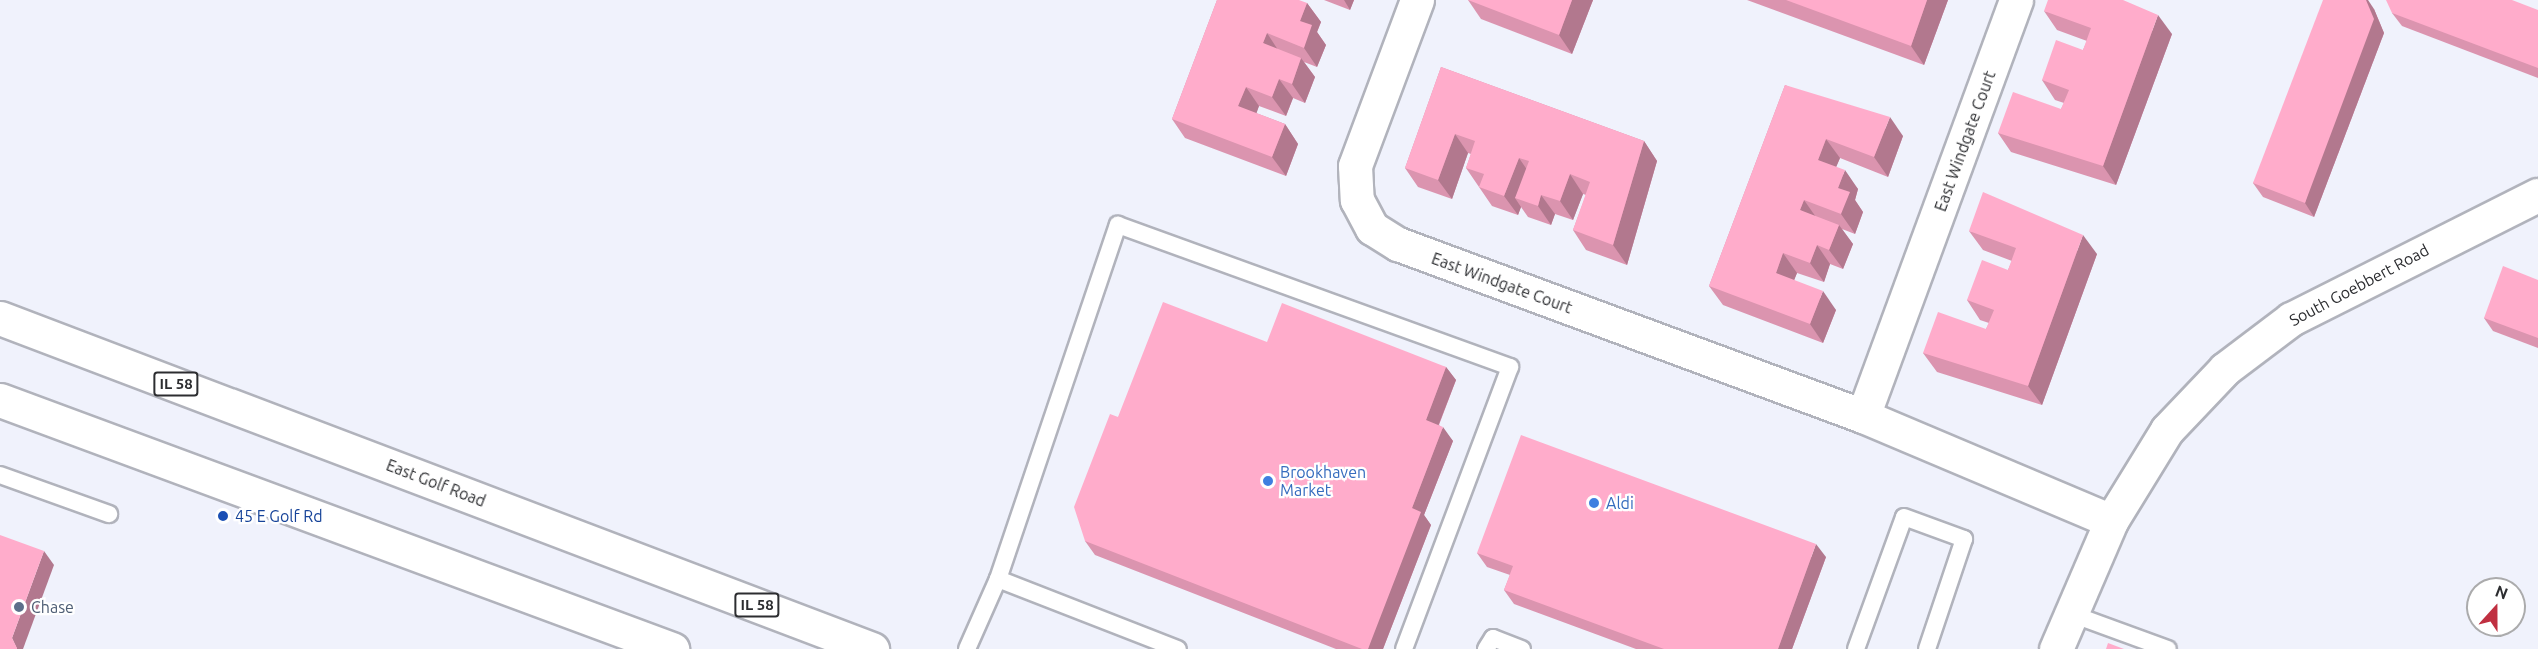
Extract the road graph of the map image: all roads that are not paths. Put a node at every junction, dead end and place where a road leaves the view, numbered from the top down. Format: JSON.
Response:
{"nodes":[{"id":1,"x":1417,"y":0,"type":"edge"},
{"id":2,"x":2016,"y":0,"type":"edge"},
{"id":3,"x":2538,"y":195,"type":"edge"},
{"id":4,"x":0,"y":318,"type":"edge"},
{"id":5,"x":0,"y":400,"type":"edge"},
{"id":6,"x":1863,"y":416,"type":"junction"},
{"id":7,"x":0,"y":475,"type":"edge"},
{"id":8,"x":109,"y":514,"type":"dead end"},
{"id":9,"x":2111,"y":521,"type":"junction"},
{"id":10,"x":998,"y":579,"type":"junction"},
{"id":11,"x":2069,"y":613,"type":"junction"},
{"id":12,"x":672,"y":649,"type":"edge"},
{"id":13,"x":872,"y":649,"type":"edge"},
{"id":14,"x":967,"y":649,"type":"edge"},
{"id":15,"x":1178,"y":649,"type":"edge"},
{"id":16,"x":1404,"y":649,"type":"edge"},
{"id":17,"x":1486,"y":649,"type":"edge"},
{"id":18,"x":1522,"y":649,"type":"edge"},
{"id":19,"x":1857,"y":649,"type":"edge"},
{"id":20,"x":1927,"y":649,"type":"edge"},
{"id":21,"x":2056,"y":649,"type":"edge"},
{"id":22,"x":2168,"y":649,"type":"edge"}],
"edges":[{"from":1,"to":6,"type":"street","name":"East Windgate Court"},
{"from":2,"to":6,"type":"street","name":"East Windgate Court"},
{"from":3,"to":9,"type":"street","name":"South Goebbert Road"},
{"from":4,"to":13,"type":"street","name":"East Golf Road","number":"IL 58"},
{"from":5,"to":12,"type":"street"},
{"from":6,"to":9,"type":"street","name":"East Windgate Court"},
{"from":7,"to":8,"type":"lane"},
{"from":9,"to":11,"type":"street","name":"South Goebbert Road"},
{"from":10,"to":14,"type":"lane"},
{"from":10,"to":15,"type":"lane"},
{"from":10,"to":16,"type":"lane"},
{"from":11,"to":21,"type":"street","name":"South Goebbert Road"},
{"from":11,"to":22,"type":"lane"},
{"from":17,"to":18,"type":"lane"},
{"from":19,"to":20,"type":"lane"}]}
